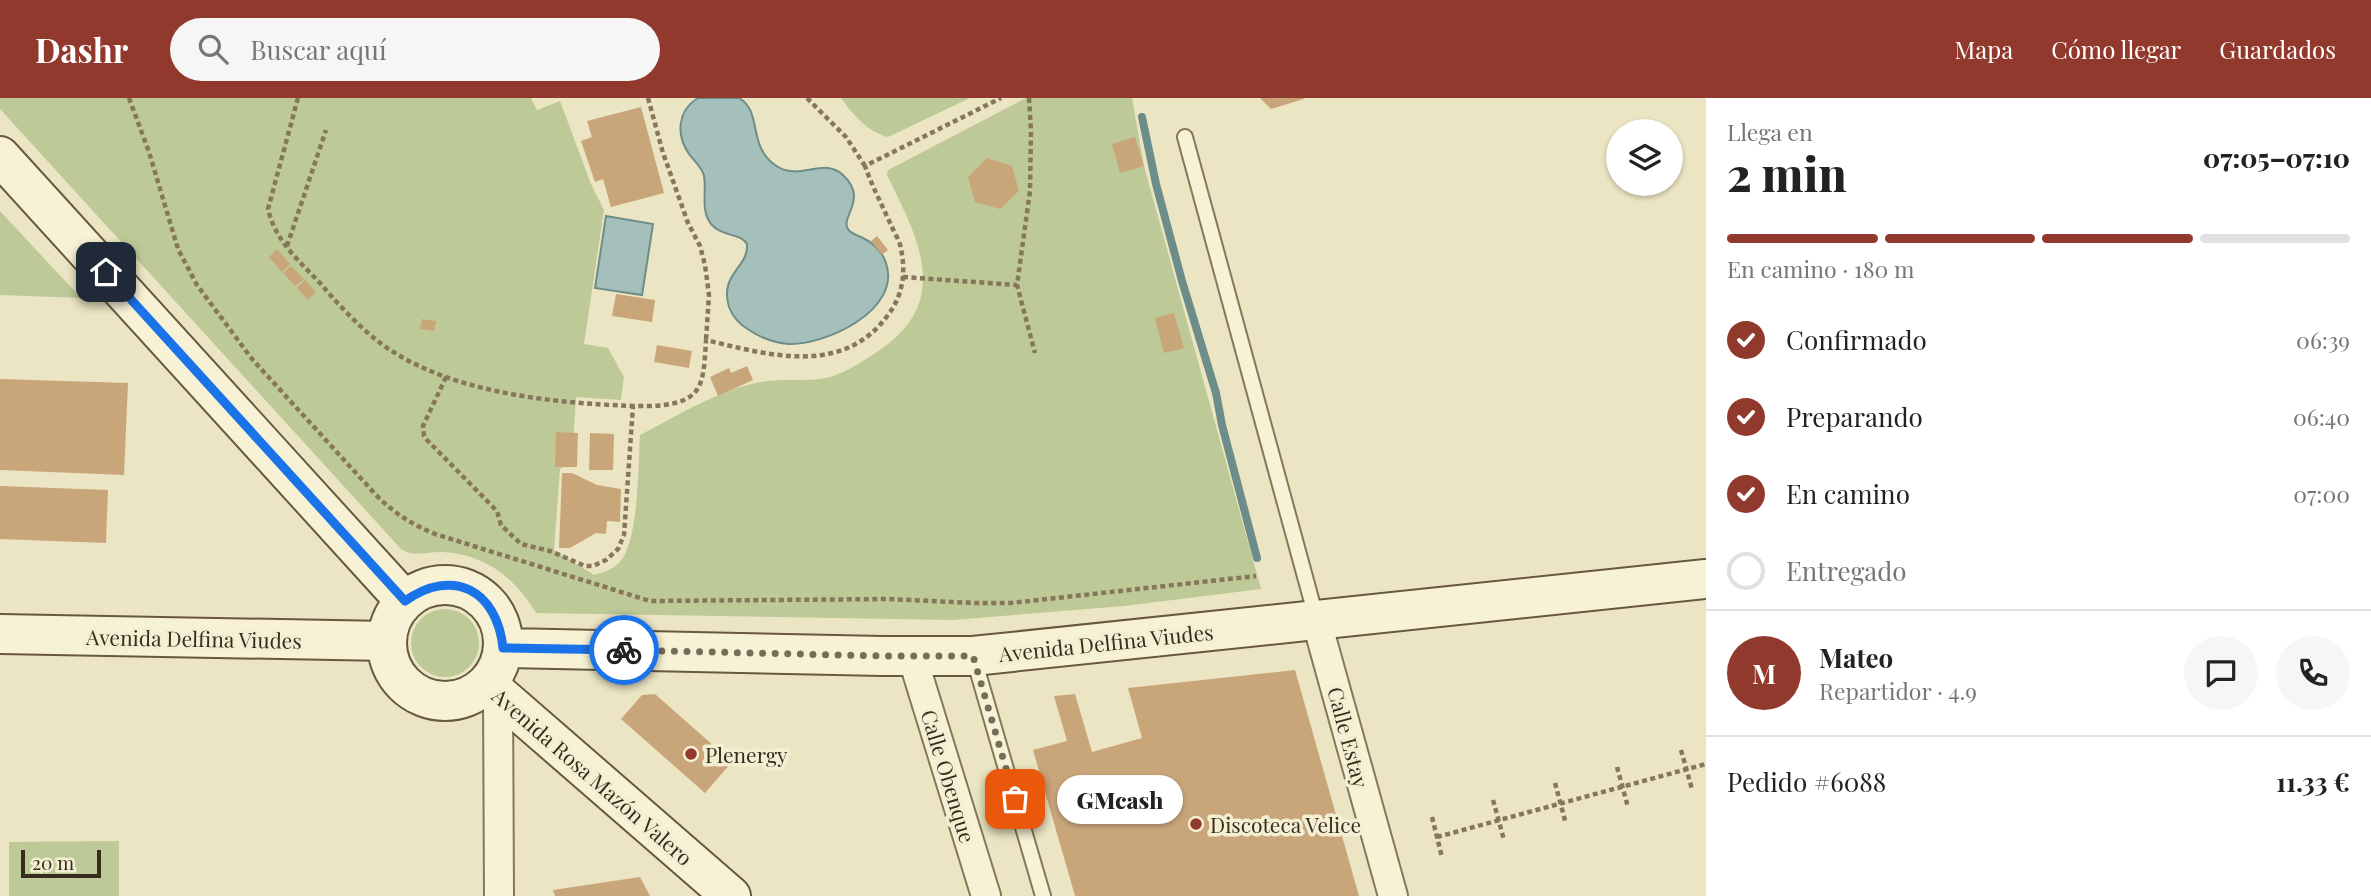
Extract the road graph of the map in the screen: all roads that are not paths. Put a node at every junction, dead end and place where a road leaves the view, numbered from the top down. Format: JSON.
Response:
{"nodes":[{"id":1,"x":1185,"y":136,"type":"dead end"},
{"id":2,"x":0,"y":156,"type":"edge"},
{"id":3,"x":1706,"y":579,"type":"edge"},
{"id":4,"x":405,"y":601,"type":"junction"},
{"id":5,"x":1317,"y":619,"type":"junction"},
{"id":6,"x":0,"y":634,"type":"edge"},
{"id":7,"x":387,"y":641,"type":"junction"},
{"id":8,"x":503,"y":648,"type":"junction"},
{"id":9,"x":912,"y":656,"type":"junction"},
{"id":10,"x":973,"y":656,"type":"junction"},
{"id":11,"x":492,"y":689,"type":"junction"},
{"id":12,"x":499,"y":896,"type":"edge"},
{"id":13,"x":731,"y":896,"type":"edge"},
{"id":14,"x":986,"y":896,"type":"edge"},
{"id":15,"x":1043,"y":896,"type":"edge"},
{"id":16,"x":1393,"y":896,"type":"edge"}],
"edges":[{"from":1,"to":5,"type":"lane"},
{"from":2,"to":4,"type":"street"},
{"from":3,"to":5,"type":"street","name":"Avenida Delfina Viudes"},
{"from":4,"to":7,"type":"street"},
{"from":4,"to":8,"type":"street"},
{"from":5,"to":10,"type":"street","name":"Avenida Delfina Viudes"},
{"from":5,"to":16,"type":"street","name":"Calle Estay"},
{"from":6,"to":7,"type":"street","name":"Avenida Delfina Viudes"},
{"from":7,"to":11,"type":"street"},
{"from":8,"to":9,"type":"street","name":"Avenida Delfina Viudes"},
{"from":8,"to":11,"type":"street"},
{"from":9,"to":10,"type":"street","name":"Avenida Delfina Viudes"},
{"from":9,"to":14,"type":"street","name":"Calle Obenque"},
{"from":10,"to":15,"type":"lane"},
{"from":11,"to":12,"type":"street"},
{"from":11,"to":13,"type":"street","name":"Avenida Rosa Mazón Valero"}]}
